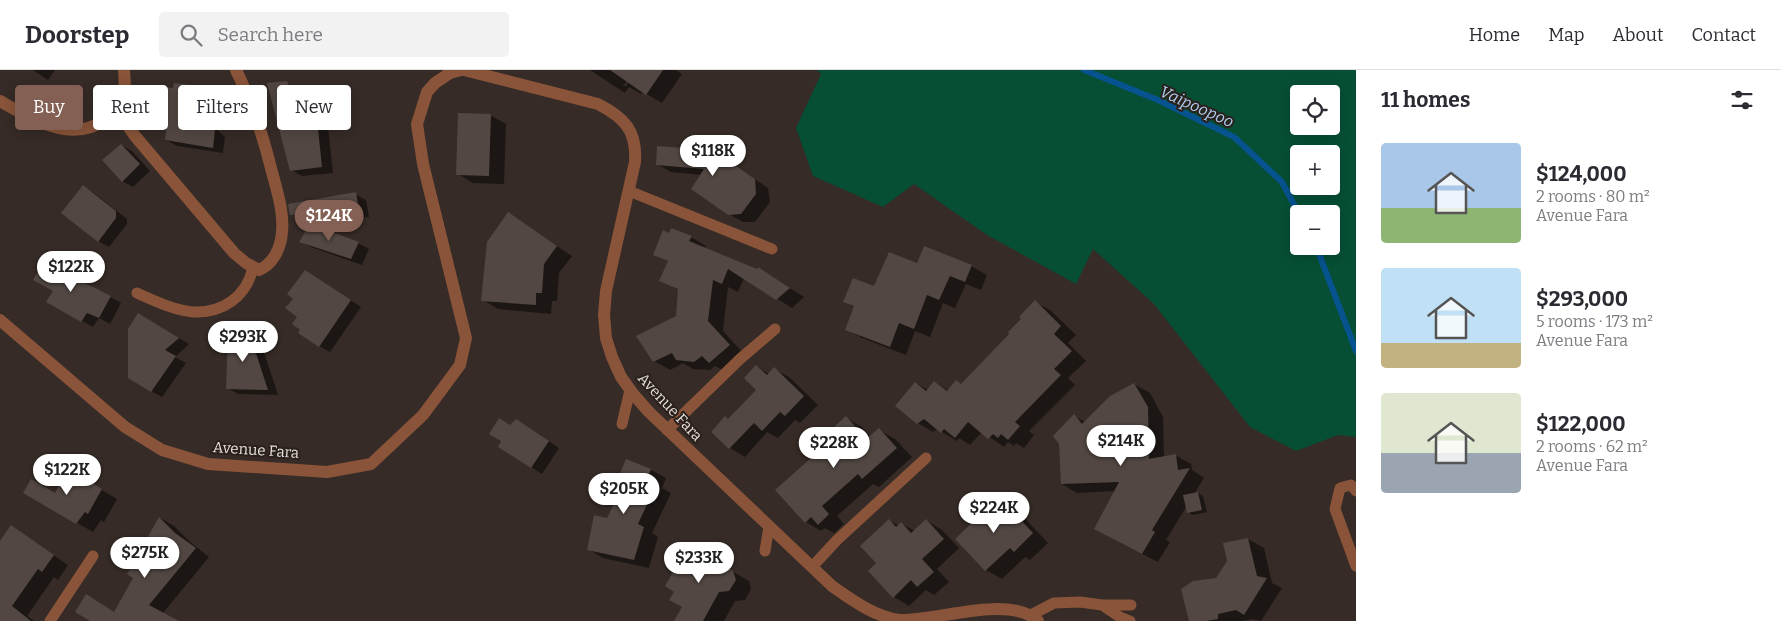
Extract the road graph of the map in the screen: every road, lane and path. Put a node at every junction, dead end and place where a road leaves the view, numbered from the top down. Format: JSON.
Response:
{"nodes":[{"id":1,"x":124,"y":70,"type":"edge"},
{"id":2,"x":236,"y":70,"type":"edge"},
{"id":3,"x":462,"y":70,"type":"edge"},
{"id":4,"x":125,"y":85,"type":"edge"},
{"id":5,"x":0,"y":101,"type":"edge"},
{"id":6,"x":93,"y":127,"type":"edge"},
{"id":7,"x":131,"y":130,"type":"edge"},
{"id":8,"x":628,"y":191,"type":"junction"},
{"id":9,"x":772,"y":249,"type":"dead end"},
{"id":10,"x":253,"y":268,"type":"junction"},
{"id":11,"x":138,"y":293,"type":"dead end"},
{"id":12,"x":0,"y":320,"type":"edge"},
{"id":13,"x":775,"y":329,"type":"dead end"},
{"id":14,"x":630,"y":390,"type":"junction"},
{"id":15,"x":622,"y":424,"type":"dead end"},
{"id":16,"x":667,"y":430,"type":"junction"},
{"id":17,"x":926,"y":458,"type":"dead end"},
{"id":18,"x":1356,"y":490,"type":"edge"},
{"id":19,"x":769,"y":526,"type":"junction"},
{"id":20,"x":765,"y":551,"type":"dead end"},
{"id":21,"x":93,"y":556,"type":"dead end"},
{"id":22,"x":1356,"y":566,"type":"edge"},
{"id":23,"x":812,"y":568,"type":"junction"},
{"id":24,"x":1102,"y":605,"type":"junction"},
{"id":25,"x":1131,"y":605,"type":"dead end"},
{"id":26,"x":1035,"y":618,"type":"edge"},
{"id":27,"x":930,"y":620,"type":"edge"},
{"id":28,"x":50,"y":621,"type":"edge"},
{"id":29,"x":1130,"y":621,"type":"edge"}],
"edges":[{"from":1,"to":4,"type":"street"},
{"from":2,"to":10,"type":"street"},
{"from":3,"to":8,"type":"street","name":"Avenue Fara"},
{"from":3,"to":12,"type":"street","name":"Avenue Fara"},
{"from":5,"to":6,"type":"street"},
{"from":7,"to":10,"type":"street"},
{"from":8,"to":9,"type":"lane"},
{"from":8,"to":14,"type":"street","name":"Avenue Fara"},
{"from":10,"to":11,"type":"lane"},
{"from":13,"to":16,"type":"lane"},
{"from":14,"to":15,"type":"lane"},
{"from":14,"to":16,"type":"street","name":"Avenue Fara"},
{"from":16,"to":19,"type":"street","name":"Avenue Fara"},
{"from":17,"to":23,"type":"lane"},
{"from":18,"to":22,"type":"lane"},
{"from":19,"to":20,"type":"lane"},
{"from":19,"to":23,"type":"street","name":"Avenue Fara"},
{"from":21,"to":28,"type":"lane"},
{"from":23,"to":27,"type":"street","name":"Avenue Fara"},
{"from":24,"to":25,"type":"lane"},
{"from":24,"to":26,"type":"lane"},
{"from":24,"to":29,"type":"lane"},
{"from":26,"to":27,"type":"street","name":"Avenue Fara"}]}
